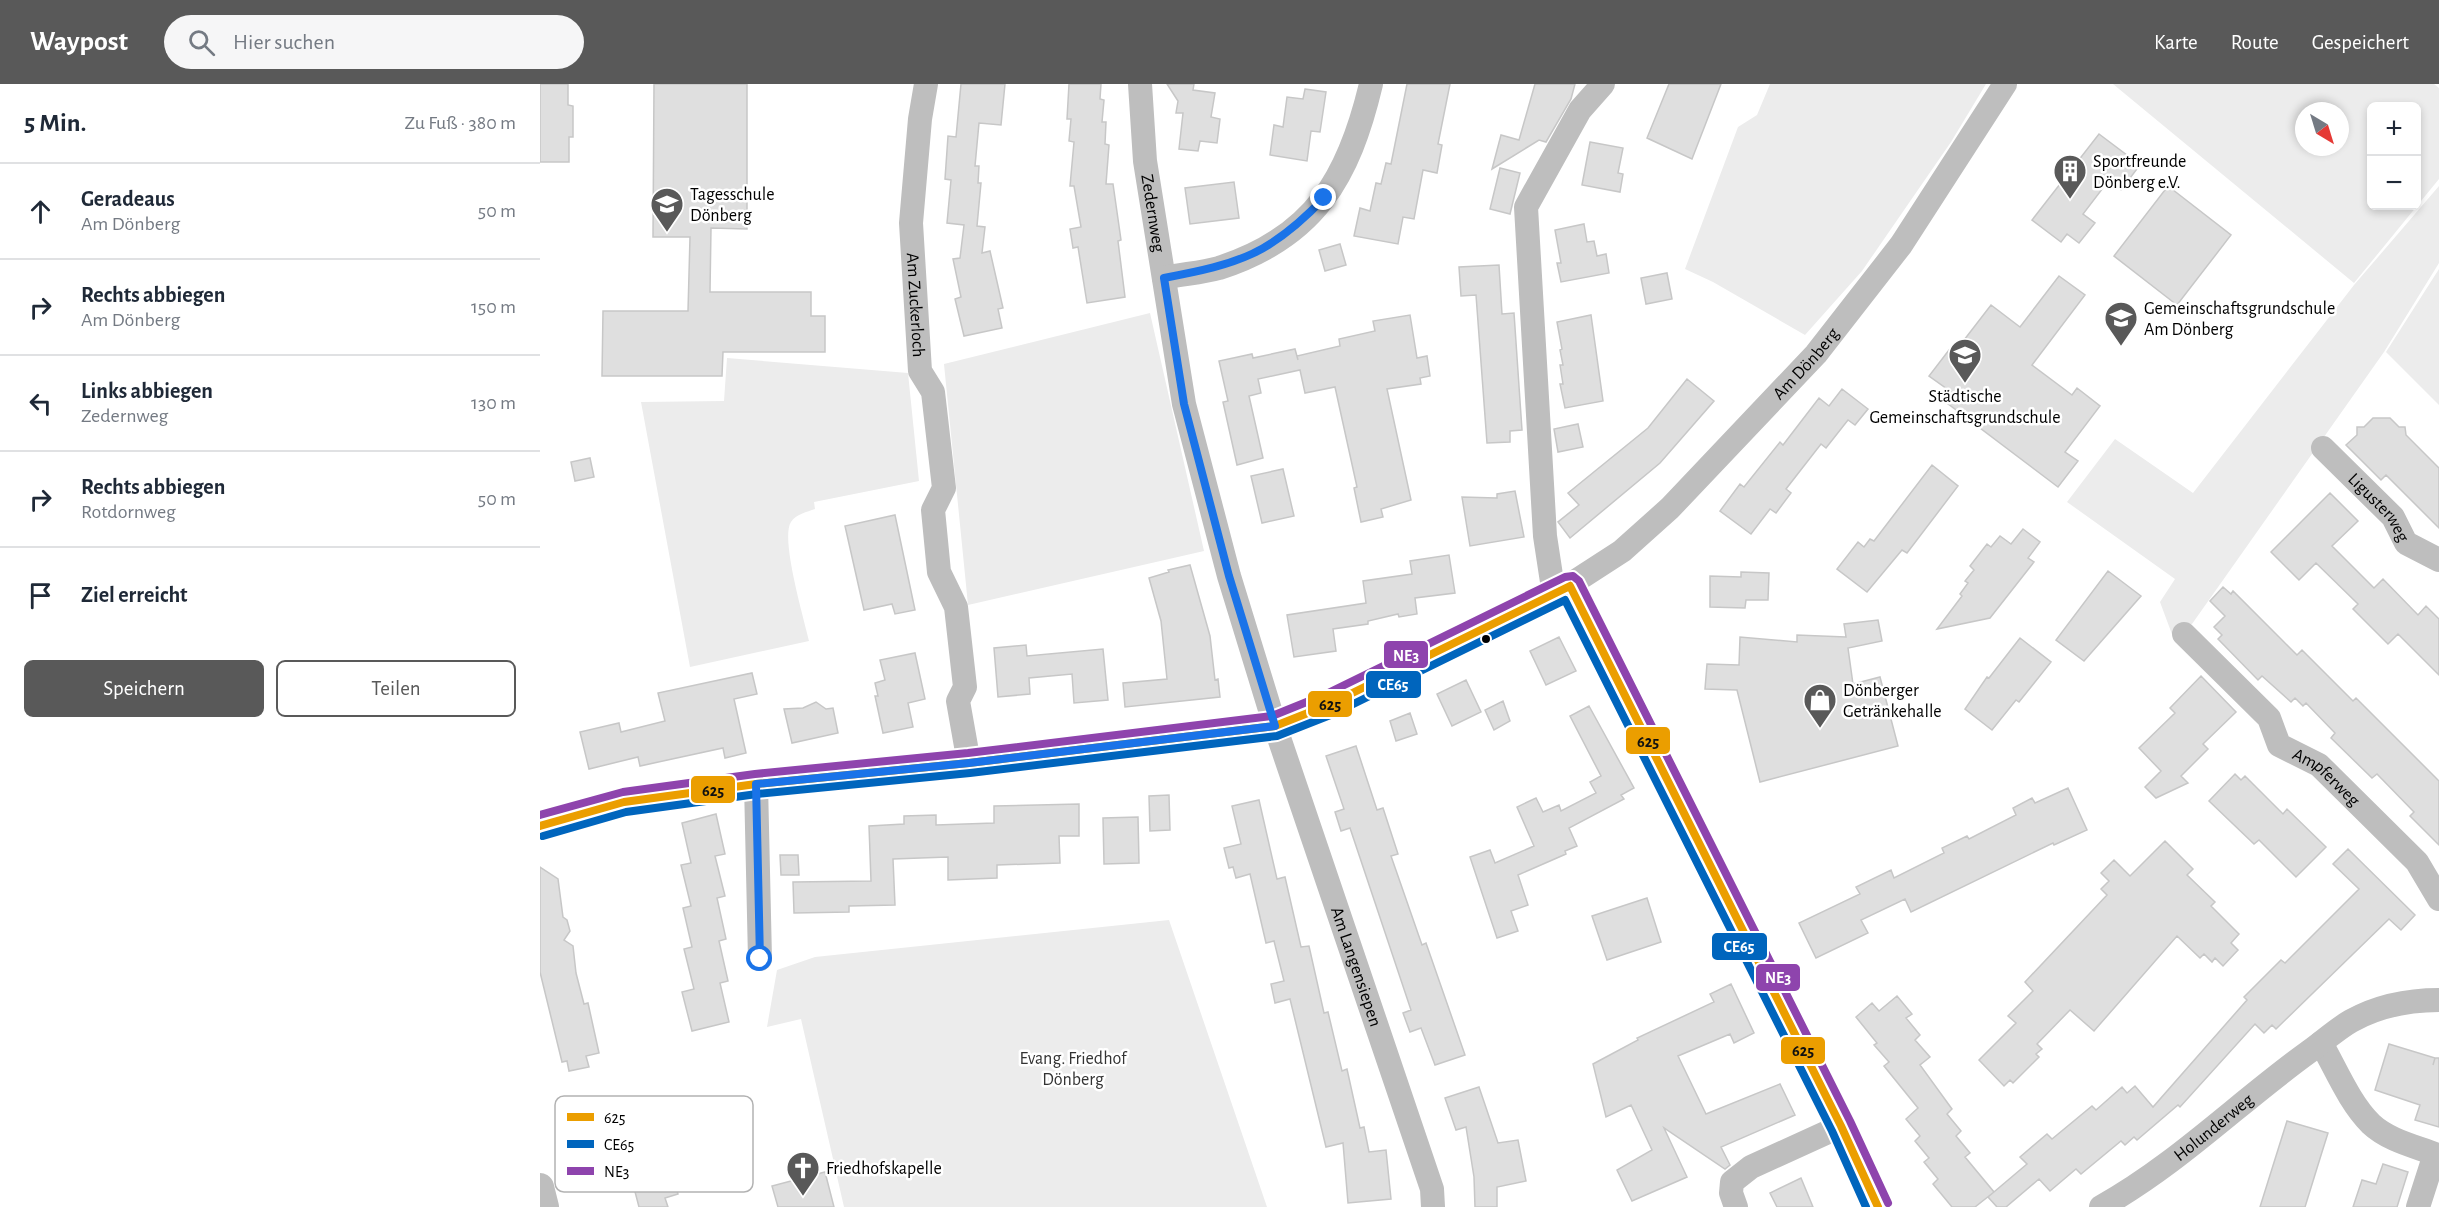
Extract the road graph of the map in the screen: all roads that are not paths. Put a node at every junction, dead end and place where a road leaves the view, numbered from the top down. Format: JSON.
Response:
{"nodes":[{"id":1,"x":926,"y":84,"type":"edge"},
{"id":2,"x":1140,"y":84,"type":"edge"},
{"id":3,"x":1371,"y":84,"type":"edge"},
{"id":4,"x":1603,"y":84,"type":"edge"},
{"id":5,"x":2005,"y":84,"type":"edge"},
{"id":6,"x":1164,"y":278,"type":"junction"},
{"id":7,"x":2323,"y":447,"type":"dead end"},
{"id":8,"x":2439,"y":560,"type":"edge"},
{"id":9,"x":1562,"y":591,"type":"junction"},
{"id":10,"x":2184,"y":634,"type":"dead end"},
{"id":11,"x":1275,"y":726,"type":"junction"},
{"id":12,"x":969,"y":763,"type":"junction"},
{"id":13,"x":756,"y":784,"type":"junction"},
{"id":14,"x":540,"y":826,"type":"edge"},
{"id":15,"x":2439,"y":899,"type":"edge"},
{"id":16,"x":760,"y":959,"type":"dead end"},
{"id":17,"x":2439,"y":1000,"type":"edge"},
{"id":18,"x":2321,"y":1043,"type":"junction"},
{"id":19,"x":1841,"y":1126,"type":"junction"},
{"id":20,"x":540,"y":1187,"type":"edge"},
{"id":21,"x":2111,"y":1205,"type":"edge"},
{"id":22,"x":545,"y":1207,"type":"edge"},
{"id":23,"x":1433,"y":1207,"type":"edge"},
{"id":24,"x":1736,"y":1207,"type":"edge"},
{"id":25,"x":1878,"y":1207,"type":"edge"},
{"id":26,"x":2418,"y":1207,"type":"edge"}],
"edges":[{"from":1,"to":12,"type":"street","name":"Am Zuckerloch"},
{"from":2,"to":6,"type":"street","name":"Zedernweg"},
{"from":3,"to":6,"type":"street"},
{"from":4,"to":9,"type":"street"},
{"from":5,"to":9,"type":"street","name":"Am Dönberg"},
{"from":6,"to":11,"type":"street","name":"Zedernweg"},
{"from":7,"to":8,"type":"street","name":"Ligusterweg"},
{"from":9,"to":11,"type":"street","name":"Am Dönberg"},
{"from":9,"to":19,"type":"street"},
{"from":10,"to":15,"type":"street","name":"Ampferweg"},
{"from":11,"to":12,"type":"street","name":"Am Dönberg"},
{"from":11,"to":23,"type":"street","name":"Am Langensiepen"},
{"from":12,"to":13,"type":"street","name":"Am Dönberg"},
{"from":13,"to":14,"type":"street","name":"Am Dönberg"},
{"from":13,"to":16,"type":"street"},
{"from":17,"to":18,"type":"street","name":"Holunderweg"},
{"from":18,"to":21,"type":"street","name":"Holunderweg"},
{"from":18,"to":26,"type":"street"},
{"from":19,"to":24,"type":"street"},
{"from":19,"to":25,"type":"street"},
{"from":20,"to":22,"type":"street"}]}
